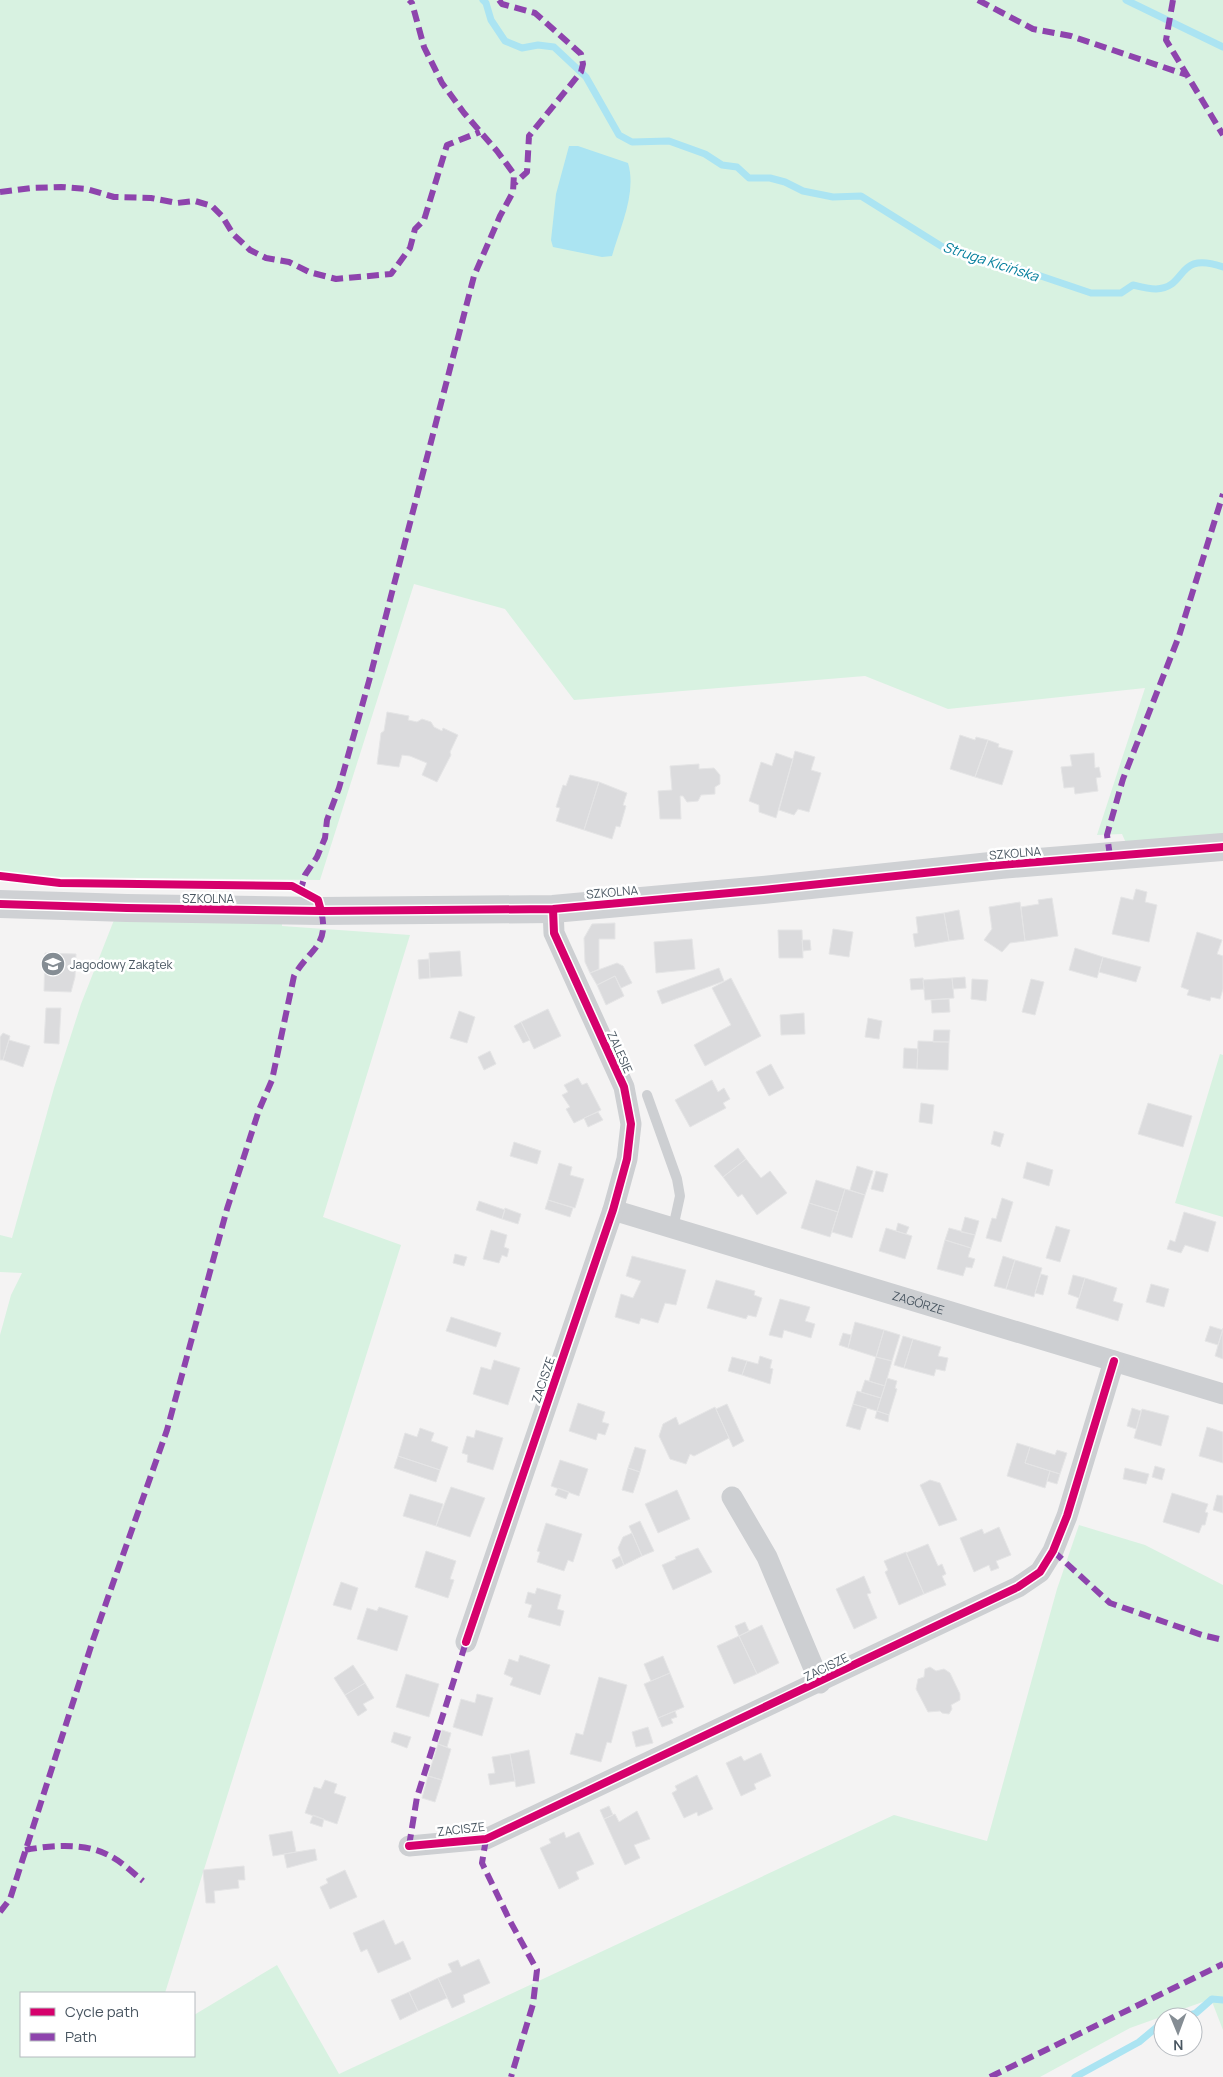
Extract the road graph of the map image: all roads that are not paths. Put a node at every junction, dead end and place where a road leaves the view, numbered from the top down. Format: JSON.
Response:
{"nodes":[{"id":1,"x":1223,"y":847,"type":"edge"},
{"id":2,"x":0,"y":904,"type":"edge"},
{"id":3,"x":553,"y":909,"type":"junction"},
{"id":4,"x":647,"y":1095,"type":"dead end"},
{"id":5,"x":613,"y":1210,"type":"junction"},
{"id":6,"x":673,"y":1228,"type":"junction"},
{"id":7,"x":1114,"y":1362,"type":"junction"},
{"id":8,"x":1223,"y":1394,"type":"edge"},
{"id":9,"x":732,"y":1497,"type":"dead end"},
{"id":10,"x":466,"y":1642,"type":"dead end"},
{"id":11,"x":820,"y":1683,"type":"junction"},
{"id":12,"x":409,"y":1846,"type":"dead end"}],
"edges":[{"from":1,"to":3,"type":"street","name":"SZKOLNA"},
{"from":2,"to":3,"type":"street","name":"SZKOLNA"},
{"from":3,"to":5,"type":"street","name":"ZALESIE"},
{"from":4,"to":6,"type":"lane"},
{"from":5,"to":6,"type":"street","name":"ZAGÓRZE"},
{"from":5,"to":10,"type":"street","name":"ZACISZE"},
{"from":6,"to":7,"type":"street","name":"ZAGÓRZE"},
{"from":7,"to":8,"type":"street","name":"ZAGÓRZE"},
{"from":7,"to":11,"type":"street","name":"ZACISZE"},
{"from":9,"to":11,"type":"street","name":"ZACISZE"},
{"from":11,"to":12,"type":"street","name":"ZACISZE"}]}
